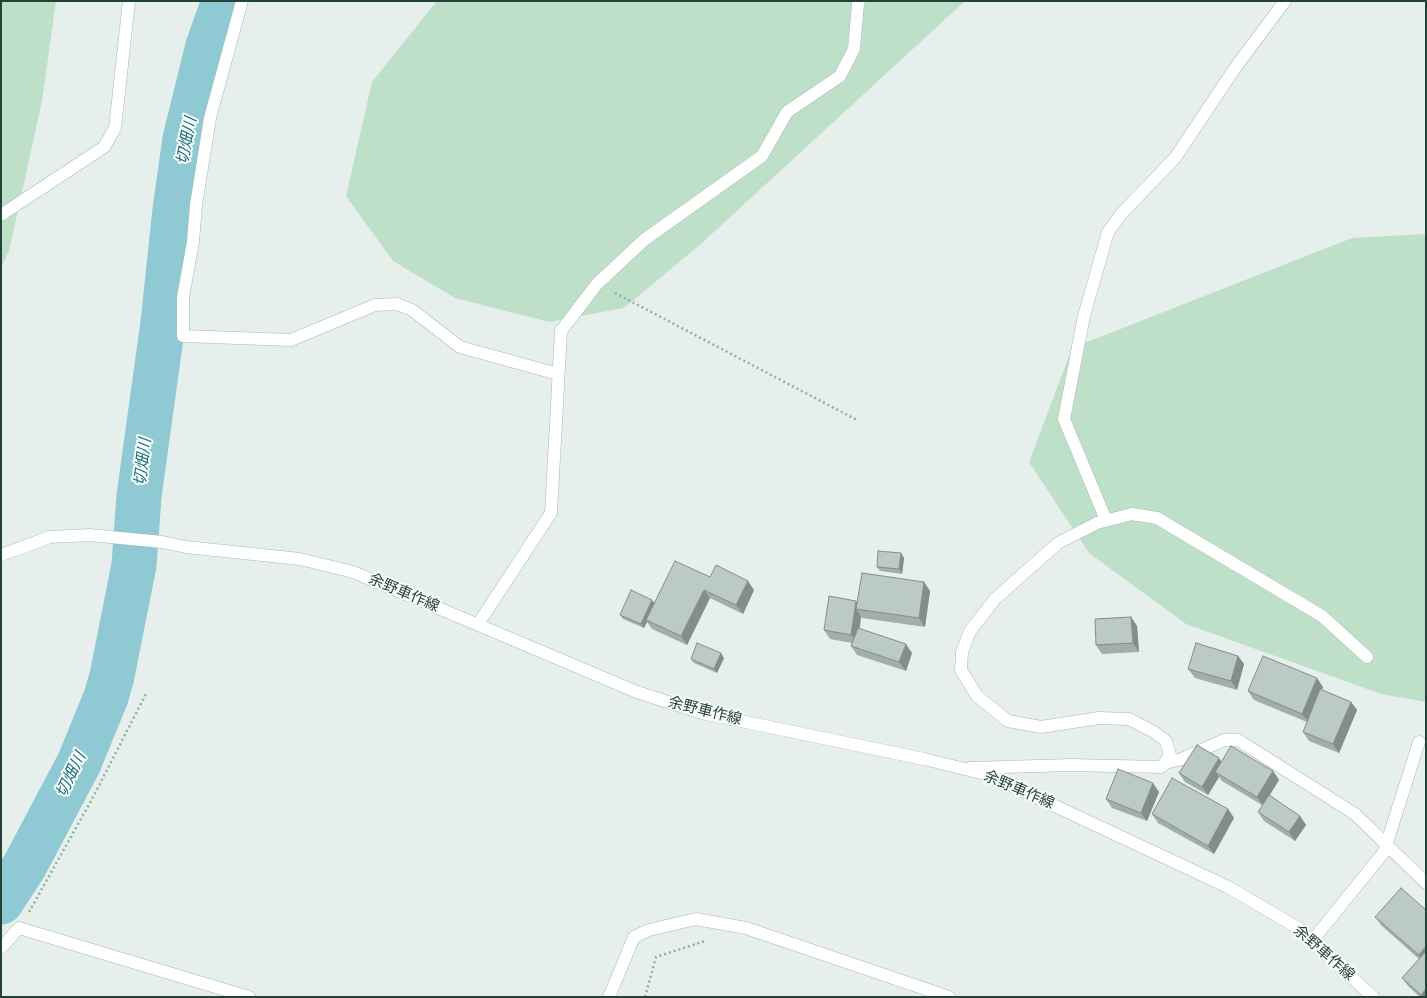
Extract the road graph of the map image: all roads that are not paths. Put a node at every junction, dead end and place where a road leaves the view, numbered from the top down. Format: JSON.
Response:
{"nodes":[{"id":1,"x":129,"y":1,"type":"edge"},
{"id":2,"x":242,"y":1,"type":"edge"},
{"id":3,"x":859,"y":1,"type":"edge"},
{"id":4,"x":1285,"y":1,"type":"edge"},
{"id":5,"x":1,"y":215,"type":"edge"},
{"id":6,"x":558,"y":374,"type":"junction"},
{"id":7,"x":1106,"y":520,"type":"junction"},
{"id":8,"x":1,"y":555,"type":"edge"},
{"id":9,"x":478,"y":624,"type":"junction"},
{"id":10,"x":1367,"y":657,"type":"dead end"},
{"id":11,"x":1419,"y":742,"type":"dead end"},
{"id":12,"x":1165,"y":762,"type":"junction"},
{"id":13,"x":963,"y":769,"type":"junction"},
{"id":14,"x":1387,"y":844,"type":"junction"},
{"id":15,"x":1426,"y":884,"type":"edge"},
{"id":16,"x":1312,"y":941,"type":"junction"},
{"id":17,"x":1,"y":948,"type":"edge"},
{"id":18,"x":249,"y":997,"type":"edge"},
{"id":19,"x":609,"y":997,"type":"edge"},
{"id":20,"x":949,"y":997,"type":"edge"},
{"id":21,"x":1373,"y":997,"type":"edge"}],
"edges":[{"from":1,"to":5,"type":"street"},
{"from":2,"to":6,"type":"street"},
{"from":3,"to":6,"type":"street"},
{"from":4,"to":7,"type":"street"},
{"from":6,"to":9,"type":"street"},
{"from":7,"to":10,"type":"street"},
{"from":7,"to":12,"type":"street"},
{"from":8,"to":9,"type":"street","name":"余野車作線"},
{"from":9,"to":13,"type":"street","name":"余野車作線"},
{"from":11,"to":14,"type":"street"},
{"from":12,"to":13,"type":"street"},
{"from":12,"to":14,"type":"street"},
{"from":13,"to":16,"type":"street","name":"余野車作線"},
{"from":14,"to":15,"type":"street"},
{"from":14,"to":16,"type":"street"},
{"from":16,"to":21,"type":"street","name":"余野車作線"},
{"from":17,"to":18,"type":"street"},
{"from":19,"to":20,"type":"street"}]}
